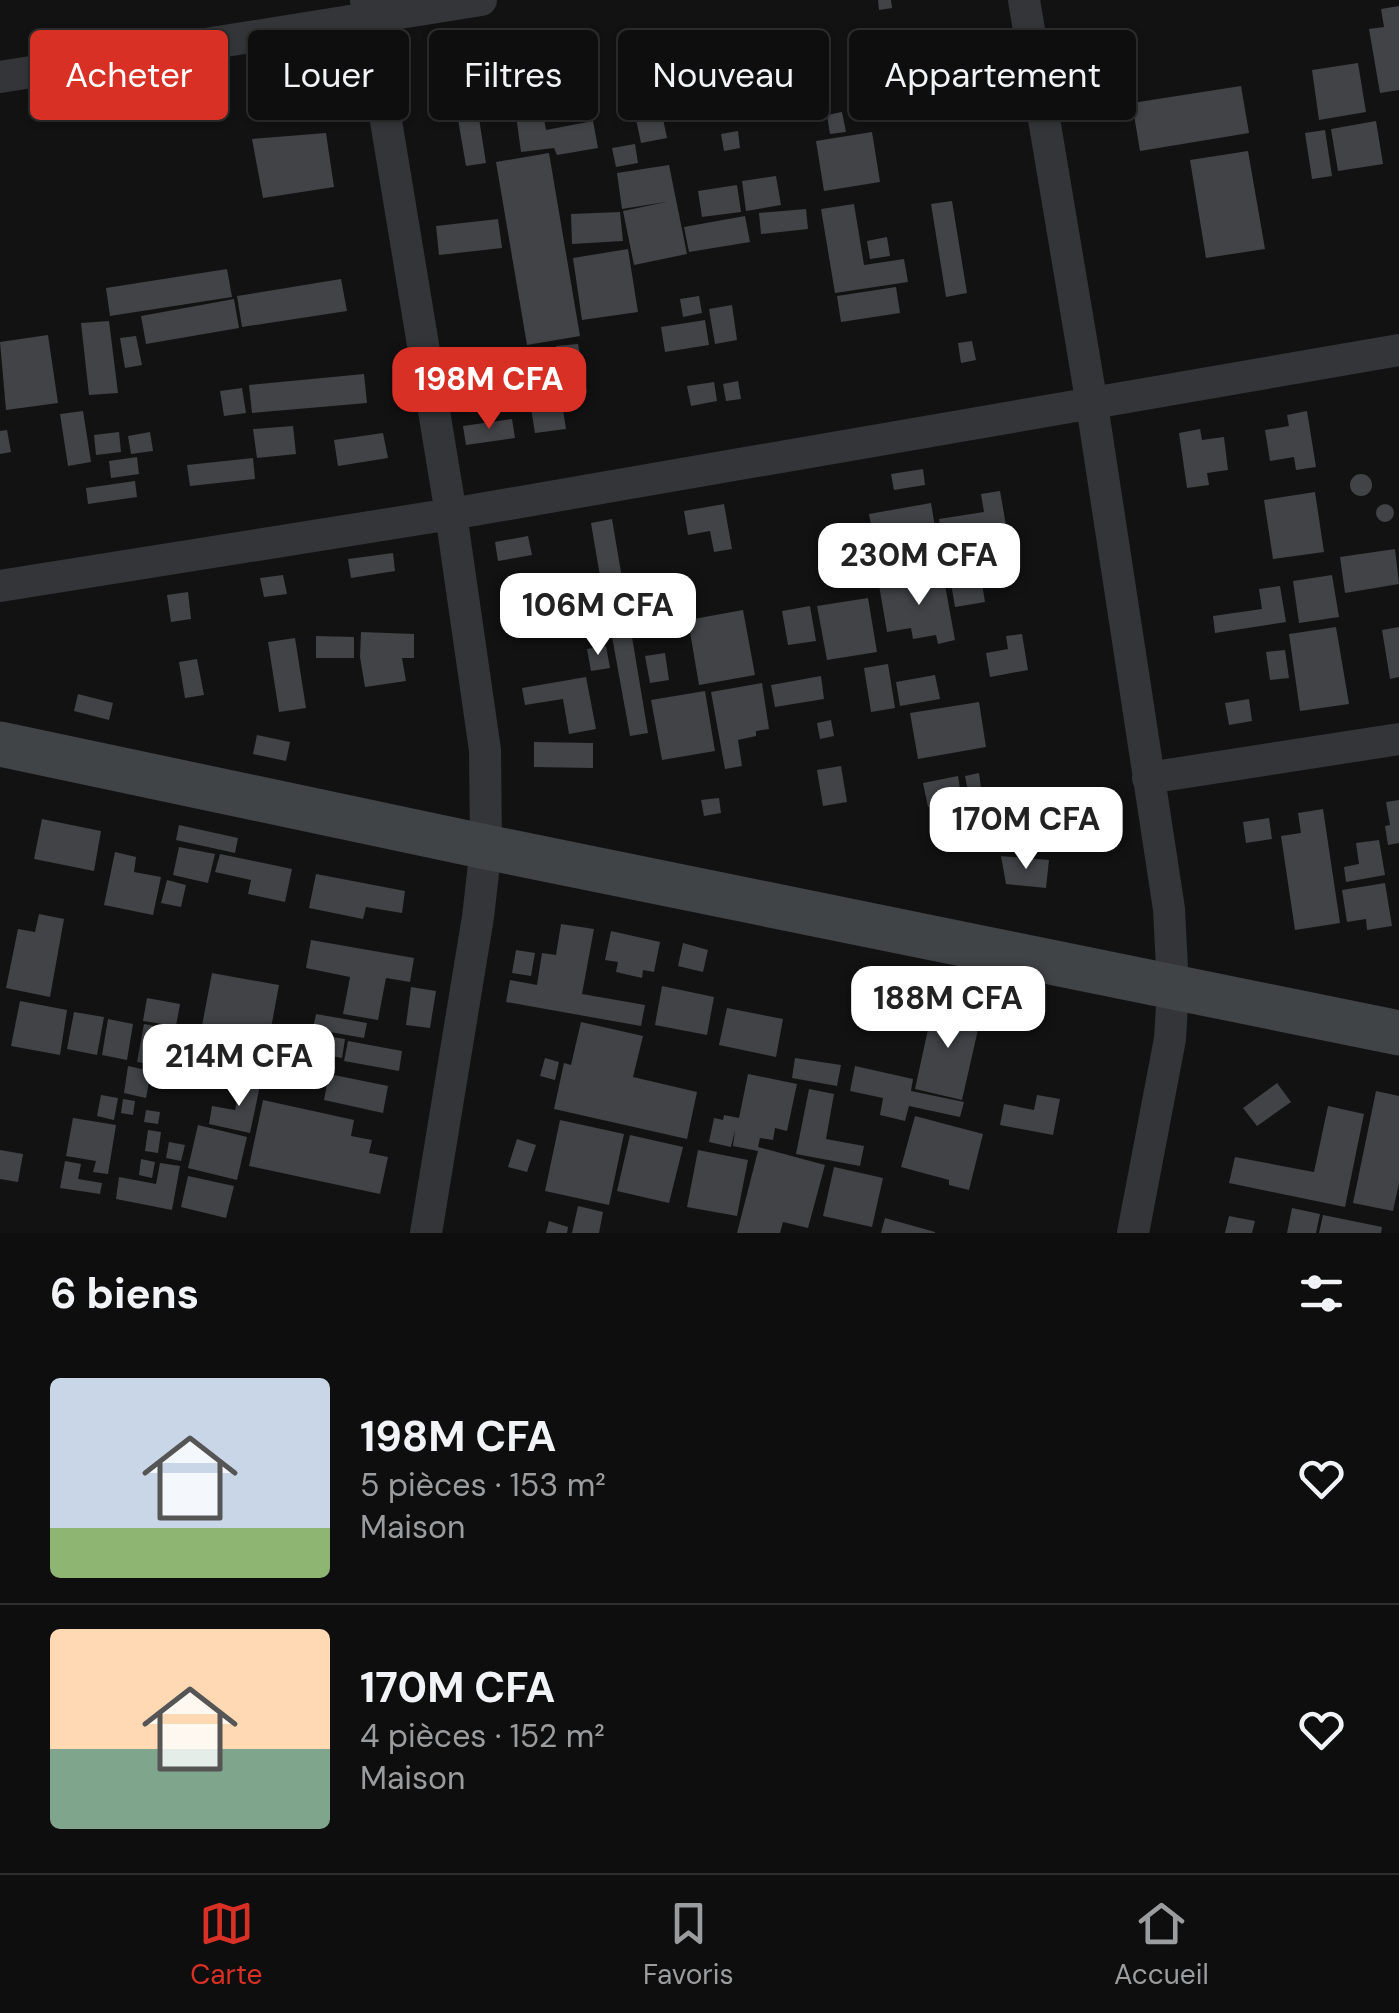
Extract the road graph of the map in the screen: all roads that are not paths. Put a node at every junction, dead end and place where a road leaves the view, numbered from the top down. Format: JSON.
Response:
{"nodes":[{"id":1,"x":481,"y":0,"type":"edge"},
{"id":2,"x":1024,"y":0,"type":"edge"},
{"id":3,"x":367,"y":9,"type":"edge"},
{"id":4,"x":0,"y":77,"type":"edge"},
{"id":5,"x":1399,"y":350,"type":"edge"},
{"id":6,"x":1092,"y":405,"type":"junction"},
{"id":7,"x":451,"y":514,"type":"junction"},
{"id":8,"x":0,"y":586,"type":"edge"},
{"id":9,"x":1399,"y":739,"type":"edge"},
{"id":10,"x":0,"y":744,"type":"edge"},
{"id":11,"x":1148,"y":778,"type":"junction"},
{"id":12,"x":486,"y":847,"type":"junction"},
{"id":13,"x":1172,"y":988,"type":"junction"},
{"id":14,"x":1399,"y":1033,"type":"edge"},
{"id":15,"x":426,"y":1233,"type":"edge"},
{"id":16,"x":1133,"y":1233,"type":"edge"}],
"edges":[{"from":1,"to":3,"type":"street"},
{"from":2,"to":6,"type":"street"},
{"from":3,"to":4,"type":"street"},
{"from":3,"to":7,"type":"street"},
{"from":5,"to":6,"type":"street"},
{"from":6,"to":7,"type":"street"},
{"from":6,"to":11,"type":"street"},
{"from":7,"to":8,"type":"street"},
{"from":7,"to":12,"type":"street"},
{"from":9,"to":11,"type":"street"},
{"from":10,"to":12,"type":"street"},
{"from":11,"to":13,"type":"street"},
{"from":12,"to":13,"type":"street"},
{"from":12,"to":15,"type":"street"},
{"from":13,"to":14,"type":"street"},
{"from":13,"to":16,"type":"street"}]}
